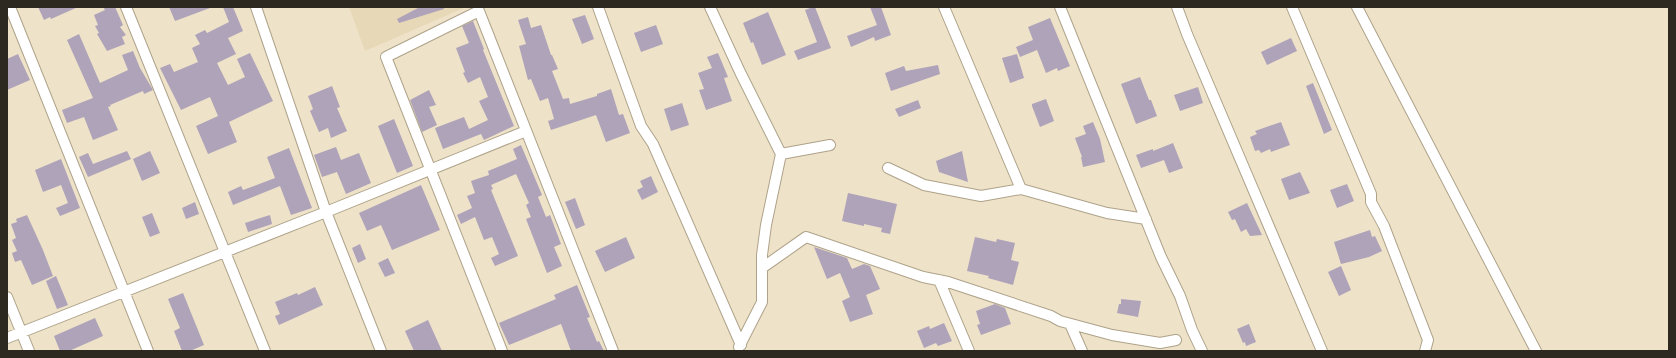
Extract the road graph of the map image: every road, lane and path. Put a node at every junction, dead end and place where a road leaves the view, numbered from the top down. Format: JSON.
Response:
{"nodes":[{"id":1,"x":10,"y":7,"type":"edge"},
{"id":2,"x":126,"y":7,"type":"edge"},
{"id":3,"x":256,"y":7,"type":"edge"},
{"id":4,"x":598,"y":7,"type":"edge"},
{"id":5,"x":710,"y":7,"type":"edge"},
{"id":6,"x":944,"y":7,"type":"edge"},
{"id":7,"x":1060,"y":7,"type":"edge"},
{"id":8,"x":1177,"y":7,"type":"edge"},
{"id":9,"x":1292,"y":7,"type":"edge"},
{"id":10,"x":1357,"y":7,"type":"edge"},
{"id":11,"x":526,"y":131,"type":"junction"},
{"id":12,"x":830,"y":145,"type":"dead end"},
{"id":13,"x":781,"y":154,"type":"junction"},
{"id":14,"x":888,"y":168,"type":"dead end"},
{"id":15,"x":430,"y":169,"type":"junction"},
{"id":16,"x":1021,"y":189,"type":"junction"},
{"id":17,"x":326,"y":212,"type":"junction"},
{"id":18,"x":1146,"y":219,"type":"junction"},
{"id":19,"x":224,"y":251,"type":"junction"},
{"id":20,"x":762,"y":268,"type":"junction"},
{"id":21,"x":939,"y":280,"type":"junction"},
{"id":22,"x":124,"y":291,"type":"junction"},
{"id":23,"x":7,"y":297,"type":"edge"},
{"id":24,"x":1070,"y":324,"type":"junction"},
{"id":25,"x":21,"y":332,"type":"junction"},
{"id":26,"x":7,"y":338,"type":"edge"},
{"id":27,"x":1176,"y":340,"type":"dead end"},
{"id":28,"x":739,"y":348,"type":"edge"},
{"id":29,"x":29,"y":351,"type":"edge"},
{"id":30,"x":148,"y":351,"type":"edge"},
{"id":31,"x":265,"y":351,"type":"edge"},
{"id":32,"x":381,"y":351,"type":"edge"},
{"id":33,"x":502,"y":351,"type":"edge"},
{"id":34,"x":613,"y":351,"type":"edge"},
{"id":35,"x":969,"y":351,"type":"edge"},
{"id":36,"x":1082,"y":351,"type":"edge"},
{"id":37,"x":1202,"y":351,"type":"edge"},
{"id":38,"x":1322,"y":351,"type":"edge"},
{"id":39,"x":1425,"y":351,"type":"edge"},
{"id":40,"x":1536,"y":351,"type":"edge"}],
"edges":[{"from":1,"to":22,"type":"street"},
{"from":2,"to":19,"type":"street"},
{"from":3,"to":17,"type":"street"},
{"from":4,"to":28,"type":"street"},
{"from":5,"to":13,"type":"street"},
{"from":6,"to":16,"type":"street"},
{"from":7,"to":18,"type":"street"},
{"from":8,"to":38,"type":"street"},
{"from":9,"to":39,"type":"street"},
{"from":10,"to":40,"type":"street"},
{"from":11,"to":15,"type":"street"},
{"from":11,"to":15,"type":"street"},
{"from":11,"to":34,"type":"street"},
{"from":12,"to":13,"type":"street"},
{"from":13,"to":20,"type":"street"},
{"from":14,"to":16,"type":"street"},
{"from":15,"to":17,"type":"street"},
{"from":15,"to":33,"type":"street"},
{"from":16,"to":18,"type":"street"},
{"from":17,"to":19,"type":"street"},
{"from":17,"to":32,"type":"street"},
{"from":18,"to":37,"type":"street"},
{"from":19,"to":22,"type":"street"},
{"from":19,"to":31,"type":"street"},
{"from":20,"to":21,"type":"street"},
{"from":20,"to":28,"type":"street"},
{"from":21,"to":24,"type":"street"},
{"from":21,"to":35,"type":"street"},
{"from":22,"to":25,"type":"street"},
{"from":22,"to":30,"type":"street"},
{"from":23,"to":25,"type":"street"},
{"from":24,"to":27,"type":"street"},
{"from":24,"to":36,"type":"street"},
{"from":25,"to":26,"type":"street"},
{"from":25,"to":29,"type":"street"}]}
